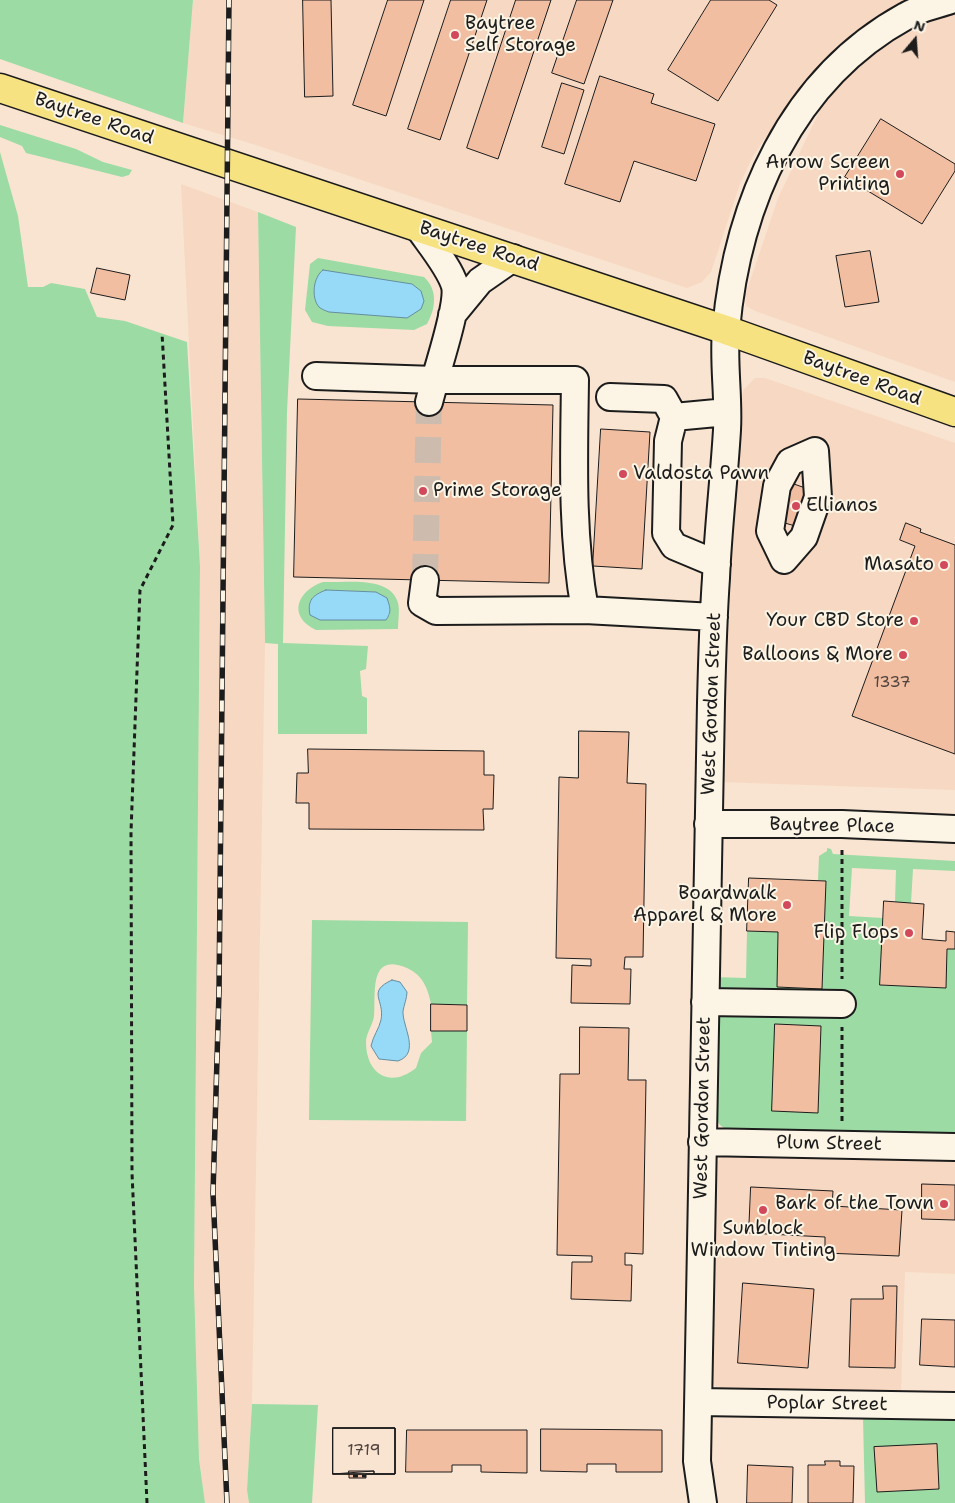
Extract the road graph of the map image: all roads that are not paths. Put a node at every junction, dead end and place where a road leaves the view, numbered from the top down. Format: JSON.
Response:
{"nodes":[{"id":1,"x":951,"y":0,"type":"edge"},
{"id":2,"x":0,"y":88,"type":"edge"},
{"id":3,"x":418,"y":227,"type":"junction"},
{"id":4,"x":513,"y":258,"type":"junction"},
{"id":5,"x":452,"y":315,"type":"junction"},
{"id":6,"x":726,"y":330,"type":"junction"},
{"id":7,"x":316,"y":376,"type":"dead end"},
{"id":8,"x":432,"y":391,"type":"junction"},
{"id":9,"x":610,"y":398,"type":"dead end"},
{"id":10,"x":727,"y":412,"type":"junction"},
{"id":11,"x":955,"y":412,"type":"edge"},
{"id":12,"x":674,"y":416,"type":"junction"},
{"id":13,"x":717,"y":564,"type":"junction"},
{"id":14,"x":425,"y":580,"type":"tunnel mouth"},
{"id":15,"x":584,"y":610,"type":"junction"},
{"id":16,"x":714,"y":617,"type":"junction"},
{"id":17,"x":708,"y":824,"type":"junction"},
{"id":18,"x":955,"y":829,"type":"edge"},
{"id":19,"x":705,"y":1002,"type":"junction"},
{"id":20,"x":842,"y":1004,"type":"dead end"},
{"id":21,"x":702,"y":1142,"type":"junction"},
{"id":22,"x":955,"y":1147,"type":"edge"},
{"id":23,"x":698,"y":1402,"type":"junction"},
{"id":24,"x":955,"y":1406,"type":"edge"},
{"id":25,"x":703,"y":1503,"type":"edge"}],
"edges":[{"from":1,"to":6,"type":"street","name":"West Gordon Street"},
{"from":2,"to":3,"type":"main road","name":"Baytree Road"},
{"from":3,"to":4,"type":"main road","name":"Baytree Road"},
{"from":3,"to":5,"type":"street"},
{"from":4,"to":5,"type":"street"},
{"from":4,"to":6,"type":"main road","name":"Baytree Road"},
{"from":5,"to":8,"type":"street"},
{"from":6,"to":10,"type":"street","name":"West Gordon Street"},
{"from":6,"to":11,"type":"main road","name":"Baytree Road"},
{"from":7,"to":8,"type":"street"},
{"from":8,"to":15,"type":"street"},
{"from":9,"to":12,"type":"street"},
{"from":10,"to":12,"type":"street"},
{"from":10,"to":13,"type":"street","name":"West Gordon Street"},
{"from":12,"to":13,"type":"street"},
{"from":13,"to":16,"type":"street","name":"West Gordon Street"},
{"from":14,"to":15,"type":"street"},
{"from":15,"to":16,"type":"street"},
{"from":16,"to":17,"type":"street","name":"West Gordon Street"},
{"from":17,"to":18,"type":"street","name":"Baytree Place"},
{"from":17,"to":19,"type":"street","name":"West Gordon Street"},
{"from":19,"to":20,"type":"street"},
{"from":19,"to":21,"type":"street","name":"West Gordon Street"},
{"from":21,"to":22,"type":"street","name":"Plum Street"},
{"from":21,"to":23,"type":"street","name":"West Gordon Street"},
{"from":23,"to":24,"type":"street","name":"Poplar Street"},
{"from":23,"to":25,"type":"street","name":"West Gordon Street"}]}
